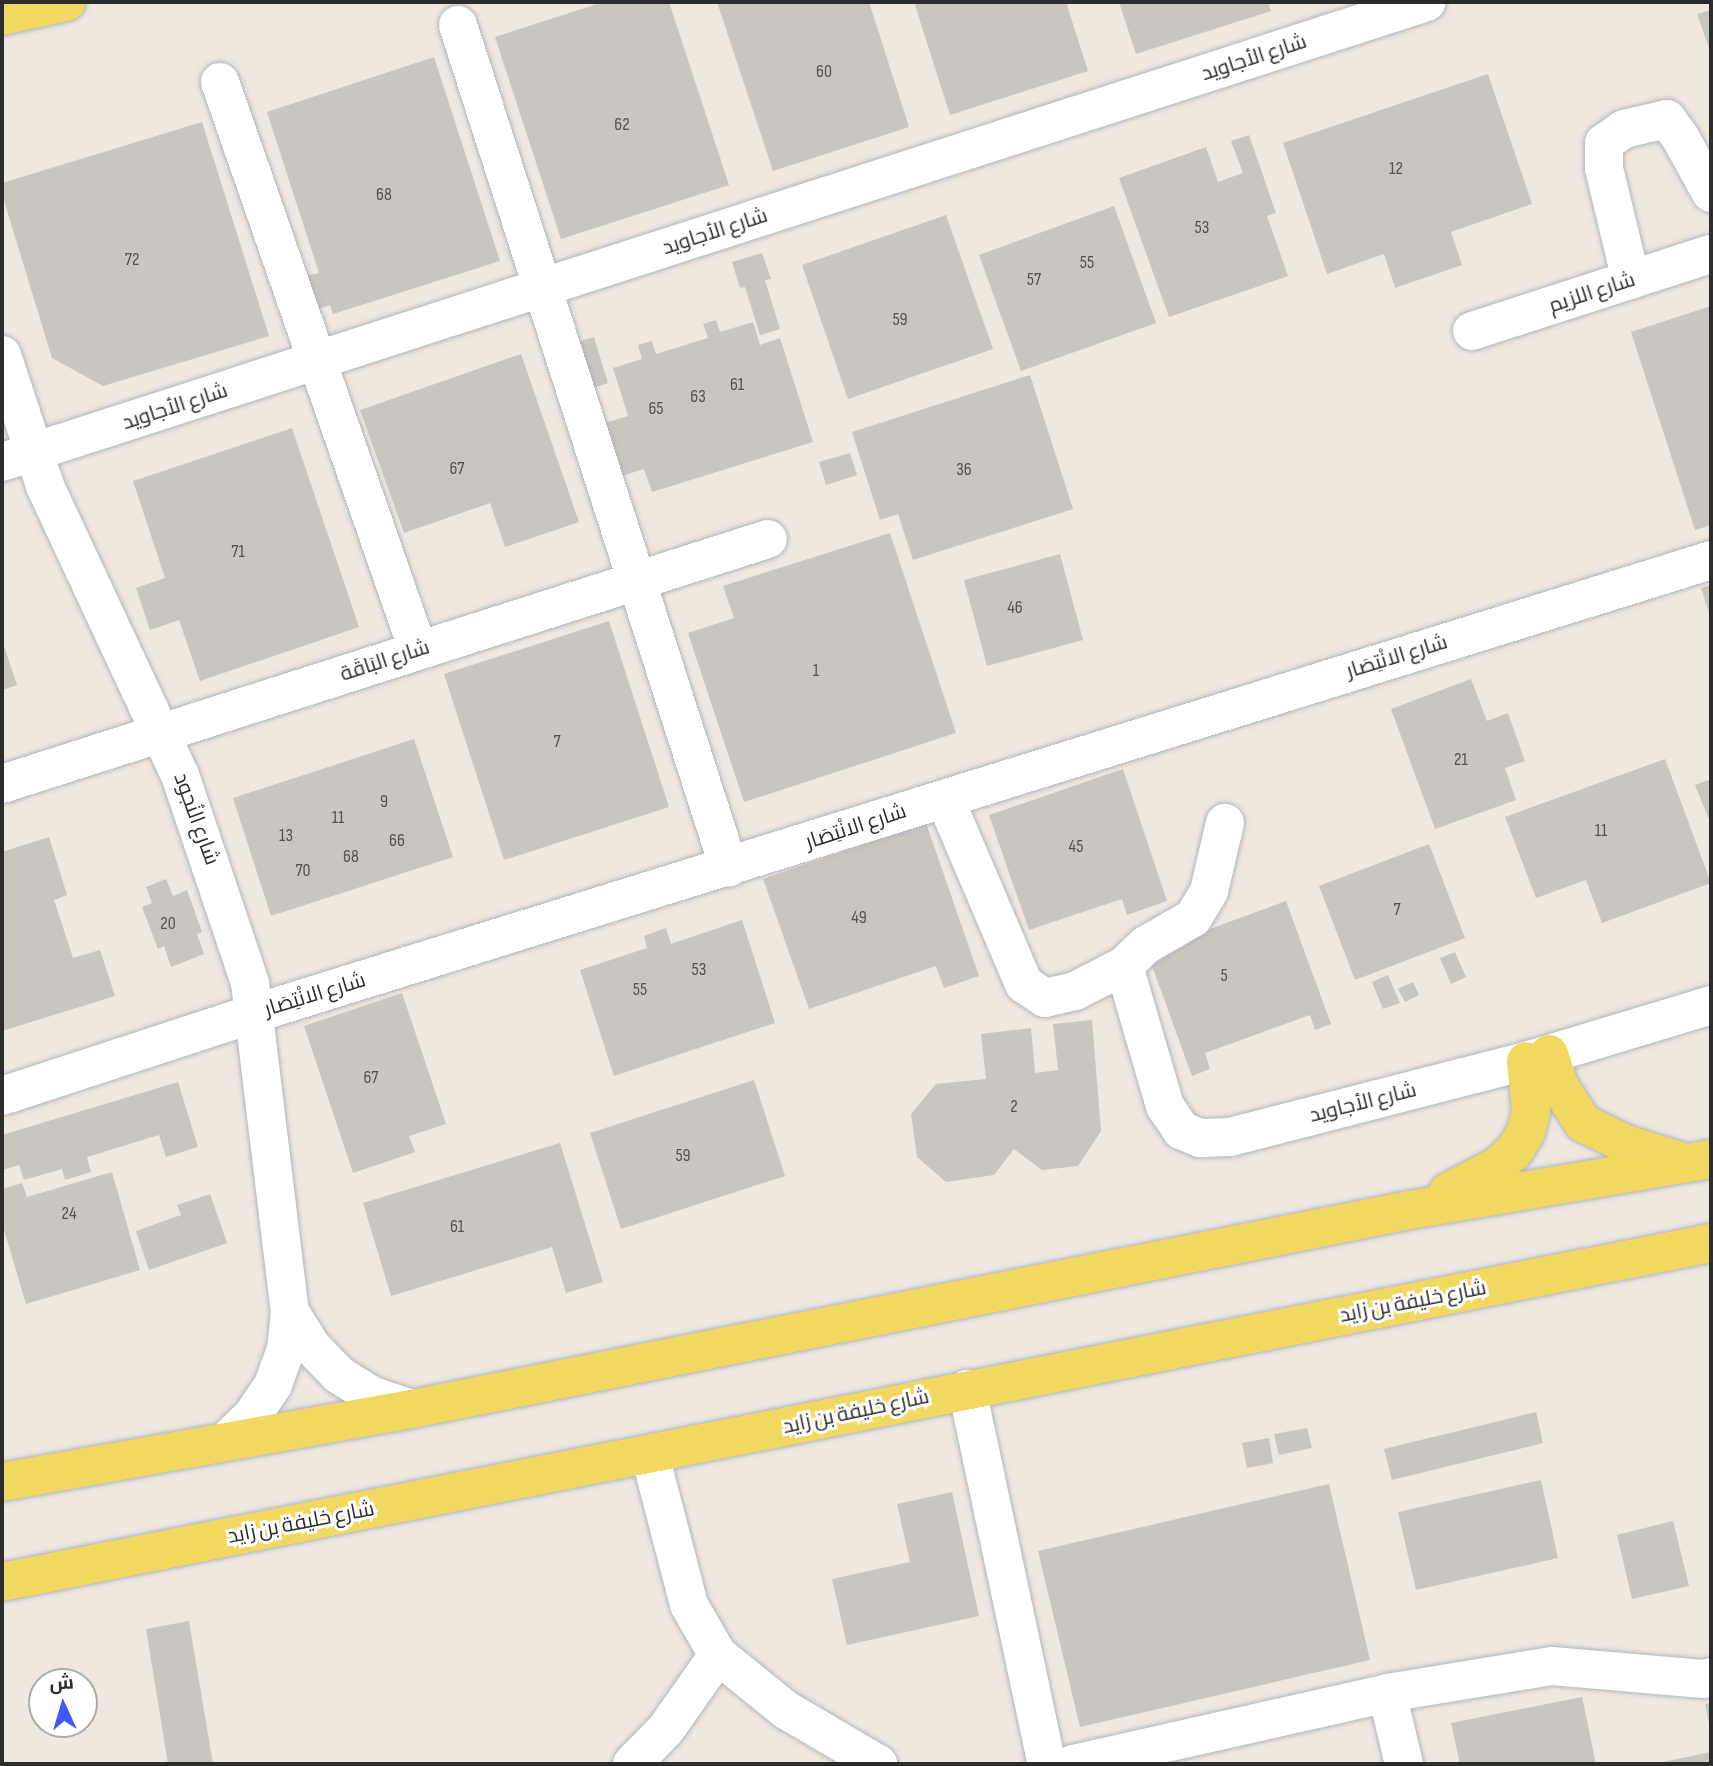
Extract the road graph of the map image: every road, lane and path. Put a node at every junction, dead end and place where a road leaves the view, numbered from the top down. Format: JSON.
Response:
{"nodes":[{"id":1,"x":66,"y":2,"type":"edge"},
{"id":2,"x":1427,"y":2,"type":"edge"},
{"id":3,"x":2,"y":16,"type":"edge"},
{"id":4,"x":458,"y":25,"type":"dead end"},
{"id":5,"x":220,"y":82,"type":"dead end"},
{"id":6,"x":1711,"y":193,"type":"edge"},
{"id":7,"x":1711,"y":254,"type":"edge"},
{"id":8,"x":1631,"y":280,"type":"junction"},
{"id":9,"x":542,"y":288,"type":"junction"},
{"id":10,"x":1472,"y":331,"type":"dead end"},
{"id":11,"x":2,"y":355,"type":"edge"},
{"id":12,"x":319,"y":360,"type":"junction"},
{"id":13,"x":17,"y":458,"type":"edge"},
{"id":14,"x":768,"y":539,"type":"dead end"},
{"id":15,"x":1711,"y":560,"type":"edge"},
{"id":16,"x":637,"y":581,"type":"junction"},
{"id":17,"x":418,"y":650,"type":"junction"},
{"id":18,"x":163,"y":732,"type":"junction"},
{"id":19,"x":2,"y":784,"type":"edge"},
{"id":20,"x":946,"y":799,"type":"junction"},
{"id":21,"x":1225,"y":823,"type":"dead end"},
{"id":22,"x":729,"y":868,"type":"junction"},
{"id":23,"x":1124,"y":966,"type":"junction"},
{"id":24,"x":1711,"y":1005,"type":"edge"},
{"id":25,"x":256,"y":1013,"type":"junction"},
{"id":26,"x":1538,"y":1058,"type":"junction"},
{"id":27,"x":2,"y":1096,"type":"edge"},
{"id":28,"x":1700,"y":1161,"type":"edge"},
{"id":29,"x":1410,"y":1210,"type":"junction"},
{"id":30,"x":1711,"y":1243,"type":"edge"},
{"id":31,"x":290,"y":1312,"type":"junction"},
{"id":32,"x":967,"y":1389,"type":"junction"},
{"id":33,"x":412,"y":1409,"type":"junction"},
{"id":34,"x":225,"y":1442,"type":"junction"},
{"id":35,"x":650,"y":1455,"type":"junction"},
{"id":36,"x":2,"y":1482,"type":"edge"},
{"id":37,"x":2,"y":1582,"type":"edge"},
{"id":38,"x":718,"y":1655,"type":"junction"},
{"id":39,"x":1711,"y":1677,"type":"edge"},
{"id":40,"x":1387,"y":1693,"type":"junction"},
{"id":41,"x":632,"y":1764,"type":"edge"},
{"id":42,"x":878,"y":1764,"type":"edge"},
{"id":43,"x":1047,"y":1764,"type":"edge"},
{"id":44,"x":1073,"y":1764,"type":"edge"},
{"id":45,"x":1404,"y":1764,"type":"edge"}],
"edges":[{"from":1,"to":3,"type":"main road"},
{"from":2,"to":9,"type":"street","name":"شارع الأجاويد"},
{"from":4,"to":9,"type":"street"},
{"from":5,"to":12,"type":"street"},
{"from":6,"to":8,"type":"street"},
{"from":7,"to":8,"type":"street","name":"شارع اللزيم"},
{"from":8,"to":10,"type":"street","name":"شارع اللزيم"},
{"from":9,"to":12,"type":"street","name":"شارع الأجاويد"},
{"from":9,"to":16,"type":"street"},
{"from":11,"to":13,"type":"street","name":"شارع النُجود"},
{"from":12,"to":13,"type":"street","name":"شارع الأجاويد"},
{"from":12,"to":17,"type":"street"},
{"from":13,"to":18,"type":"street","name":"شارع النُجود"},
{"from":14,"to":16,"type":"street","name":"شارع البَاقَة"},
{"from":15,"to":20,"type":"street","name":"شارع الانْتِصَار"},
{"from":16,"to":17,"type":"street","name":"شارع البَاقَة"},
{"from":16,"to":22,"type":"street"},
{"from":17,"to":18,"type":"street","name":"شارع البَاقَة"},
{"from":18,"to":19,"type":"street","name":"شارع البَاقَة"},
{"from":18,"to":25,"type":"street","name":"شارع النُجود"},
{"from":20,"to":22,"type":"street","name":"شارع الانْتِصَار"},
{"from":20,"to":23,"type":"street"},
{"from":21,"to":23,"type":"street"},
{"from":22,"to":25,"type":"street","name":"شارع الانْتِصَار"},
{"from":23,"to":26,"type":"street","name":"شارع الأجاويد"},
{"from":24,"to":26,"type":"street","name":"شارع الأجاويد"},
{"from":25,"to":27,"type":"street","name":"شارع الانْتِصَار"},
{"from":25,"to":31,"type":"street","name":"شارع النُجود"},
{"from":26,"to":28,"type":"main road"},
{"from":26,"to":29,"type":"main road"},
{"from":28,"to":29,"type":"main road"},
{"from":29,"to":33,"type":"main road"},
{"from":30,"to":32,"type":"main road","name":"شارع خليفة بن زايد"},
{"from":31,"to":33,"type":"street","name":"شارع النُجود"},
{"from":31,"to":34,"type":"street","name":"شارع النُجود"},
{"from":32,"to":35,"type":"main road","name":"شارع خليفة بن زايد"},
{"from":32,"to":43,"type":"street"},
{"from":33,"to":34,"type":"main road"},
{"from":34,"to":36,"type":"main road"},
{"from":35,"to":37,"type":"main road","name":"شارع خليفة بن زايد"},
{"from":35,"to":38,"type":"street"},
{"from":38,"to":41,"type":"street"},
{"from":38,"to":42,"type":"street"},
{"from":39,"to":40,"type":"street"},
{"from":40,"to":44,"type":"street"},
{"from":40,"to":45,"type":"street"}]}
